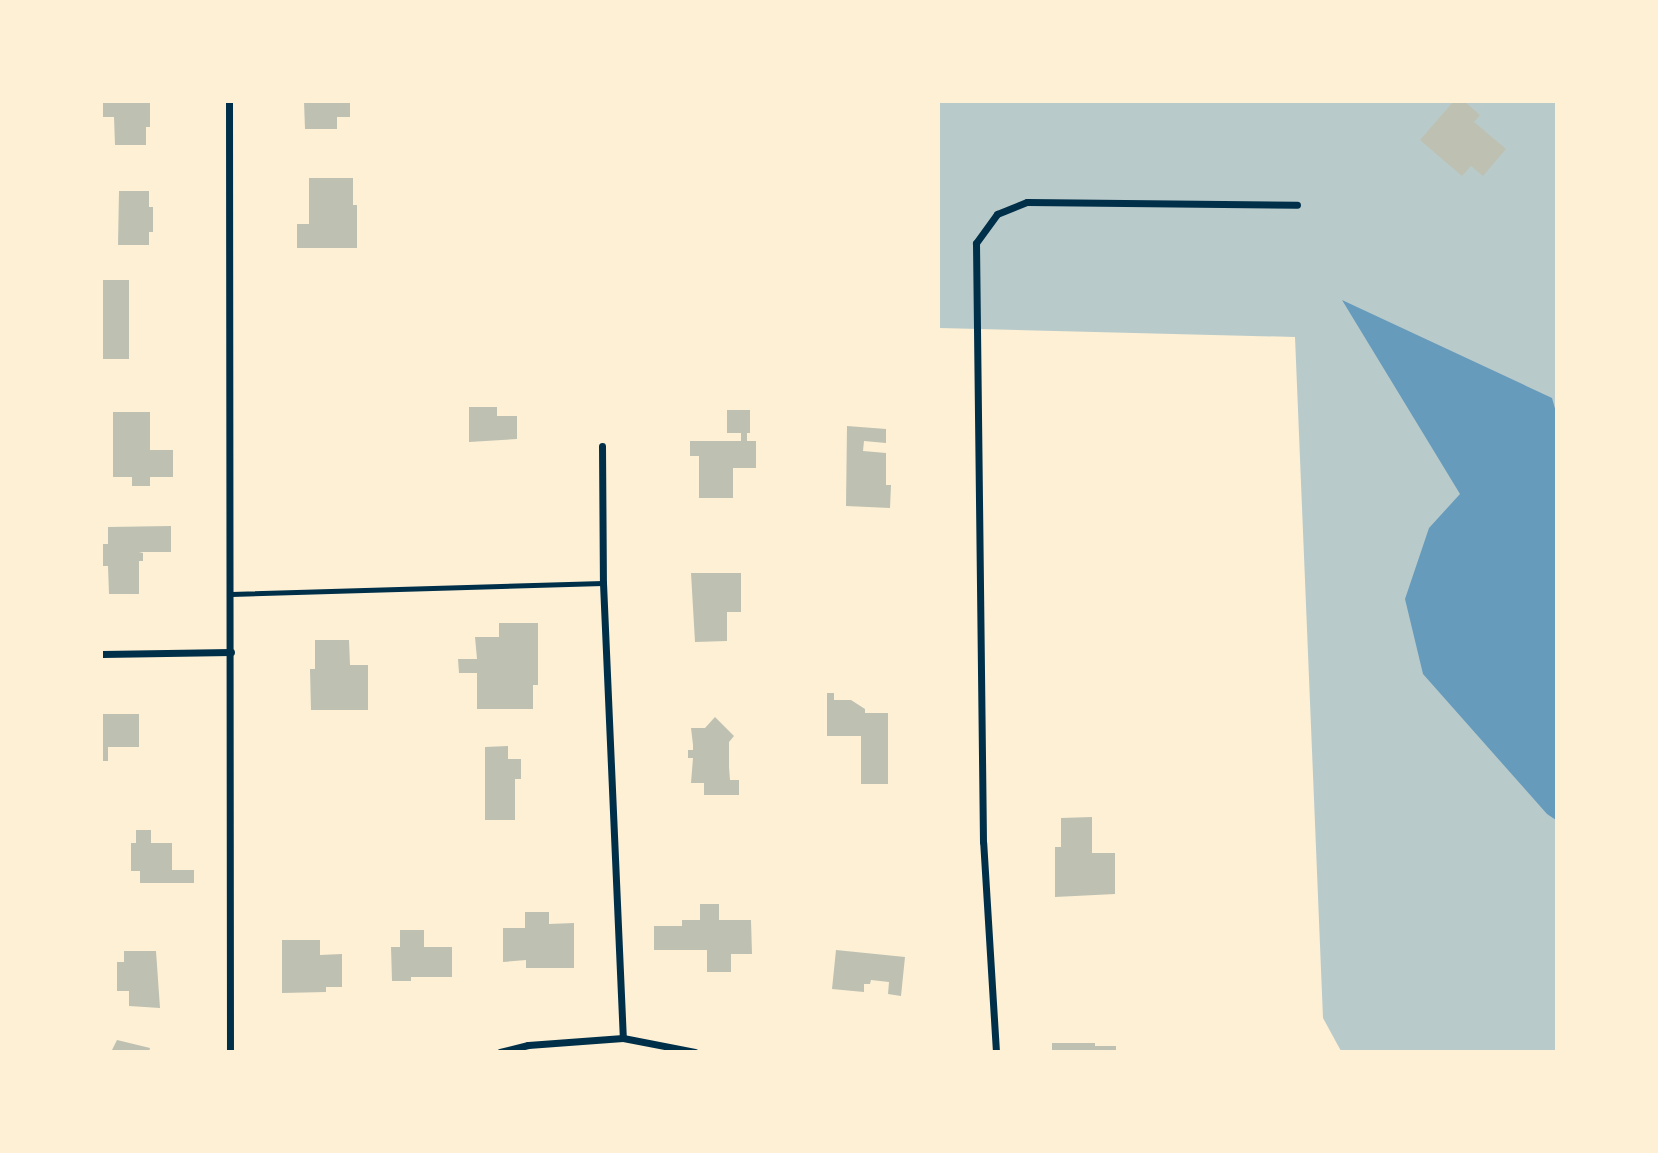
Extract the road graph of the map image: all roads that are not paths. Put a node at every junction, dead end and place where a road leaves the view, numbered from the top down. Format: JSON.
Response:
{"nodes":[{"id":1,"x":229,"y":102,"type":"edge"},
{"id":2,"x":1297,"y":205,"type":"dead end"},
{"id":3,"x":602,"y":446,"type":"dead end"},
{"id":4,"x":603,"y":583,"type":"junction"},
{"id":5,"x":231,"y":594,"type":"junction"},
{"id":6,"x":231,"y":652,"type":"junction"},
{"id":7,"x":102,"y":654,"type":"edge"},
{"id":8,"x":623,"y":1038,"type":"junction"},
{"id":9,"x":230,"y":1052,"type":"edge"},
{"id":10,"x":500,"y":1052,"type":"edge"},
{"id":11,"x":695,"y":1052,"type":"edge"},
{"id":12,"x":996,"y":1052,"type":"edge"}],
"edges":[{"from":1,"to":5,"type":"street"},
{"from":2,"to":12,"type":"street"},
{"from":3,"to":4,"type":"street"},
{"from":4,"to":5,"type":"lane"},
{"from":4,"to":8,"type":"street"},
{"from":5,"to":6,"type":"street"},
{"from":6,"to":7,"type":"street"},
{"from":6,"to":9,"type":"street"},
{"from":8,"to":10,"type":"street"},
{"from":8,"to":11,"type":"street"}]}
